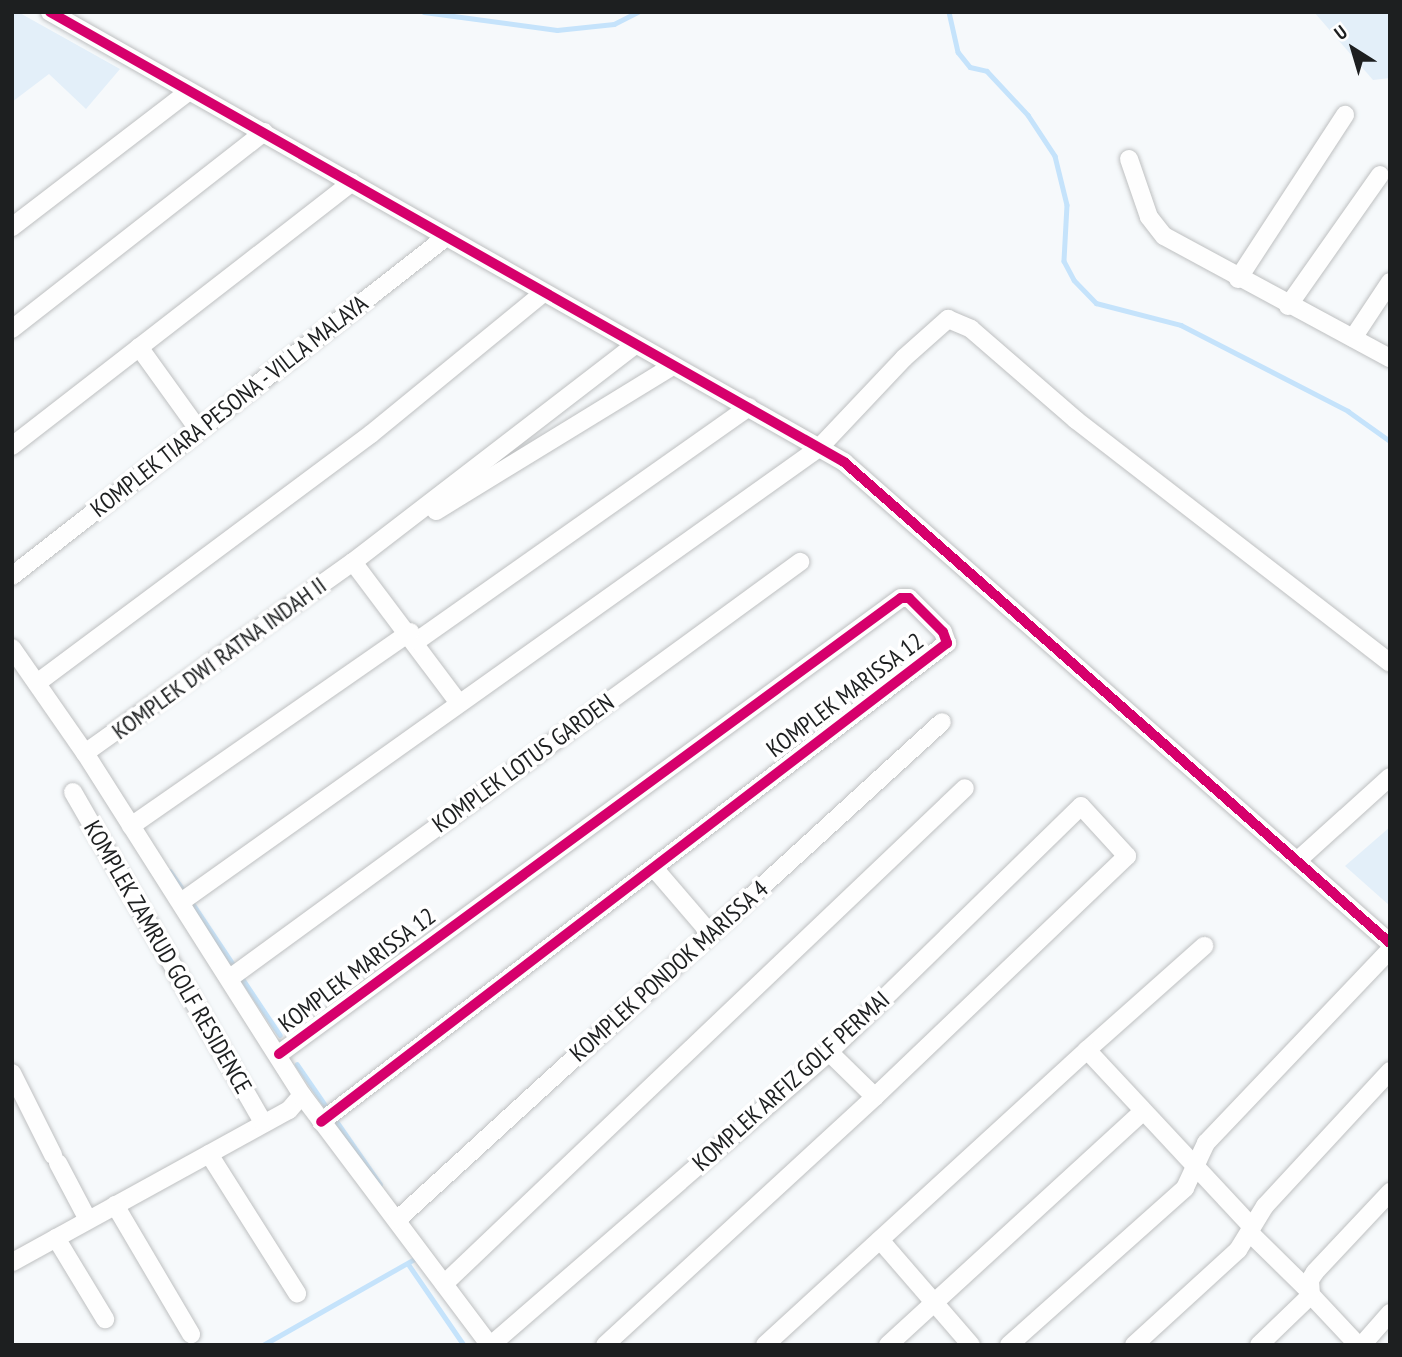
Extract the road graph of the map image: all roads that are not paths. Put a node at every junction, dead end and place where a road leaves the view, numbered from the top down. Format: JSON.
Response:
{"nodes":[{"id":1,"x":50,"y":12,"type":"edge"},
{"id":2,"x":188,"y":92,"type":"junction"},
{"id":3,"x":1345,"y":115,"type":"dead end"},
{"id":4,"x":264,"y":132,"type":"junction"},
{"id":5,"x":1129,"y":159,"type":"dead end"},
{"id":6,"x":1380,"y":175,"type":"dead end"},
{"id":7,"x":352,"y":182,"type":"junction"},
{"id":8,"x":12,"y":227,"type":"edge"},
{"id":9,"x":446,"y":237,"type":"junction"},
{"id":10,"x":1238,"y":279,"type":"junction"},
{"id":11,"x":1390,"y":282,"type":"edge"},
{"id":12,"x":543,"y":293,"type":"junction"},
{"id":13,"x":1288,"y":306,"type":"junction"},
{"id":14,"x":12,"y":329,"type":"edge"},
{"id":15,"x":1353,"y":338,"type":"junction"},
{"id":16,"x":635,"y":345,"type":"junction"},
{"id":17,"x":139,"y":347,"type":"junction"},
{"id":18,"x":1390,"y":358,"type":"edge"},
{"id":19,"x":673,"y":366,"type":"junction"},
{"id":20,"x":749,"y":407,"type":"junction"},
{"id":21,"x":198,"y":429,"type":"junction"},
{"id":22,"x":12,"y":446,"type":"edge"},
{"id":23,"x":819,"y":448,"type":"junction"},
{"id":24,"x":353,"y":562,"type":"junction"},
{"id":25,"x":800,"y":562,"type":"dead end"},
{"id":26,"x":12,"y":576,"type":"edge"},
{"id":27,"x":413,"y":637,"type":"junction"},
{"id":28,"x":12,"y":648,"type":"edge"},
{"id":29,"x":1390,"y":663,"type":"edge"},
{"id":30,"x":37,"y":682,"type":"junction"},
{"id":31,"x":458,"y":702,"type":"junction"},
{"id":32,"x":942,"y":722,"type":"dead end"},
{"id":33,"x":85,"y":753,"type":"junction"},
{"id":34,"x":1390,"y":777,"type":"edge"},
{"id":35,"x":965,"y":789,"type":"dead end"},
{"id":36,"x":73,"y":792,"type":"dead end"},
{"id":37,"x":131,"y":826,"type":"junction"},
{"id":38,"x":1297,"y":861,"type":"junction"},
{"id":39,"x":653,"y":868,"type":"junction"},
{"id":40,"x":181,"y":902,"type":"junction"},
{"id":41,"x":710,"y":933,"type":"junction"},
{"id":42,"x":1390,"y":943,"type":"edge"},
{"id":43,"x":1205,"y":946,"type":"dead end"},
{"id":44,"x":1390,"y":950,"type":"edge"},
{"id":45,"x":230,"y":978,"type":"junction"},
{"id":46,"x":1087,"y":1050,"type":"junction"},
{"id":47,"x":829,"y":1052,"type":"junction"},
{"id":48,"x":279,"y":1054,"type":"junction"},
{"id":49,"x":1390,"y":1071,"type":"edge"},
{"id":50,"x":12,"y":1073,"type":"edge"},
{"id":51,"x":302,"y":1095,"type":"junction"},
{"id":52,"x":875,"y":1097,"type":"junction"},
{"id":53,"x":1143,"y":1111,"type":"junction"},
{"id":54,"x":328,"y":1116,"type":"junction"},
{"id":55,"x":263,"y":1122,"type":"junction"},
{"id":56,"x":209,"y":1154,"type":"junction"},
{"id":57,"x":1194,"y":1168,"type":"junction"},
{"id":58,"x":1390,"y":1192,"type":"edge"},
{"id":59,"x":115,"y":1205,"type":"junction"},
{"id":60,"x":88,"y":1220,"type":"junction"},
{"id":61,"x":397,"y":1220,"type":"junction"},
{"id":62,"x":1250,"y":1229,"type":"junction"},
{"id":63,"x":56,"y":1238,"type":"junction"},
{"id":64,"x":880,"y":1240,"type":"junction"},
{"id":65,"x":12,"y":1262,"type":"edge"},
{"id":66,"x":444,"y":1284,"type":"junction"},
{"id":67,"x":297,"y":1293,"type":"dead end"},
{"id":68,"x":1311,"y":1293,"type":"junction"},
{"id":69,"x":934,"y":1302,"type":"junction"},
{"id":70,"x":1390,"y":1313,"type":"edge"},
{"id":71,"x":105,"y":1319,"type":"dead end"},
{"id":72,"x":191,"y":1334,"type":"dead end"},
{"id":73,"x":490,"y":1345,"type":"edge"},
{"id":74,"x":605,"y":1345,"type":"edge"},
{"id":75,"x":765,"y":1345,"type":"edge"},
{"id":76,"x":888,"y":1345,"type":"edge"},
{"id":77,"x":971,"y":1345,"type":"edge"},
{"id":78,"x":1009,"y":1345,"type":"edge"},
{"id":79,"x":1135,"y":1345,"type":"edge"},
{"id":80,"x":1258,"y":1345,"type":"edge"},
{"id":81,"x":1360,"y":1345,"type":"edge"}],
"edges":[{"from":1,"to":2,"type":"street"},
{"from":2,"to":4,"type":"street"},
{"from":2,"to":8,"type":"street"},
{"from":3,"to":10,"type":"street"},
{"from":4,"to":7,"type":"street"},
{"from":4,"to":14,"type":"street"},
{"from":5,"to":10,"type":"street"},
{"from":6,"to":13,"type":"street"},
{"from":7,"to":9,"type":"street"},
{"from":7,"to":17,"type":"street"},
{"from":9,"to":12,"type":"street"},
{"from":9,"to":21,"type":"street","name":"KOMPLEK TIARA PESONA - VILLA MALAYA"},
{"from":10,"to":13,"type":"street"},
{"from":11,"to":15,"type":"street"},
{"from":12,"to":16,"type":"street"},
{"from":12,"to":30,"type":"street"},
{"from":13,"to":15,"type":"street"},
{"from":15,"to":18,"type":"street"},
{"from":16,"to":19,"type":"street"},
{"from":16,"to":24,"type":"street"},
{"from":17,"to":21,"type":"street"},
{"from":17,"to":22,"type":"street"},
{"from":19,"to":20,"type":"street"},
{"from":19,"to":24,"type":"street"},
{"from":20,"to":23,"type":"street"},
{"from":20,"to":27,"type":"street"},
{"from":21,"to":26,"type":"street","name":"KOMPLEK TIARA PESONA - VILLA MALAYA"},
{"from":23,"to":29,"type":"street"},
{"from":23,"to":31,"type":"street"},
{"from":23,"to":38,"type":"street"},
{"from":24,"to":27,"type":"street"},
{"from":24,"to":33,"type":"street","name":"KOMPLEK DWI RATNA INDAH II"},
{"from":25,"to":45,"type":"street","name":"KOMPLEK LOTUS GARDEN"},
{"from":27,"to":31,"type":"street"},
{"from":27,"to":37,"type":"street"},
{"from":28,"to":30,"type":"street"},
{"from":30,"to":33,"type":"street"},
{"from":31,"to":40,"type":"street"},
{"from":32,"to":41,"type":"street","name":"KOMPLEK PONDOK MARISSA 4"},
{"from":33,"to":37,"type":"street"},
{"from":34,"to":38,"type":"street"},
{"from":35,"to":66,"type":"street"},
{"from":36,"to":55,"type":"street","name":"KOMPLEK ZAMRUD GOLF RESIDENCE"},
{"from":37,"to":40,"type":"street"},
{"from":38,"to":42,"type":"street"},
{"from":39,"to":41,"type":"street"},
{"from":39,"to":48,"type":"street","name":"KOMPLEK MARISSA 12"},
{"from":39,"to":54,"type":"street","name":"KOMPLEK MARISSA 12"},
{"from":40,"to":45,"type":"street"},
{"from":41,"to":61,"type":"street","name":"KOMPLEK PONDOK MARISSA 4"},
{"from":43,"to":46,"type":"street"},
{"from":44,"to":57,"type":"street"},
{"from":45,"to":48,"type":"street"},
{"from":46,"to":53,"type":"street"},
{"from":46,"to":64,"type":"street"},
{"from":47,"to":52,"type":"street"},
{"from":47,"to":52,"type":"street","name":"KOMPLEK ARFIZ GOLF PERMAI"},
{"from":47,"to":73,"type":"street","name":"KOMPLEK ARFIZ GOLF PERMAI"},
{"from":48,"to":51,"type":"street"},
{"from":49,"to":62,"type":"street"},
{"from":50,"to":60,"type":"street"},
{"from":51,"to":54,"type":"street"},
{"from":51,"to":55,"type":"street"},
{"from":52,"to":74,"type":"street"},
{"from":53,"to":57,"type":"street"},
{"from":53,"to":69,"type":"street"},
{"from":54,"to":61,"type":"street"},
{"from":55,"to":56,"type":"street"},
{"from":56,"to":59,"type":"street"},
{"from":56,"to":67,"type":"street"},
{"from":57,"to":62,"type":"street"},
{"from":57,"to":78,"type":"street"},
{"from":58,"to":68,"type":"street"},
{"from":59,"to":60,"type":"street"},
{"from":59,"to":72,"type":"street"},
{"from":60,"to":63,"type":"street"},
{"from":61,"to":66,"type":"street"},
{"from":62,"to":68,"type":"street"},
{"from":62,"to":79,"type":"street"},
{"from":63,"to":65,"type":"street"},
{"from":63,"to":71,"type":"street"},
{"from":64,"to":69,"type":"street"},
{"from":64,"to":75,"type":"street"},
{"from":66,"to":73,"type":"street"},
{"from":68,"to":80,"type":"street"},
{"from":68,"to":81,"type":"street"},
{"from":69,"to":76,"type":"street"},
{"from":69,"to":77,"type":"street"},
{"from":70,"to":81,"type":"street"}]}
